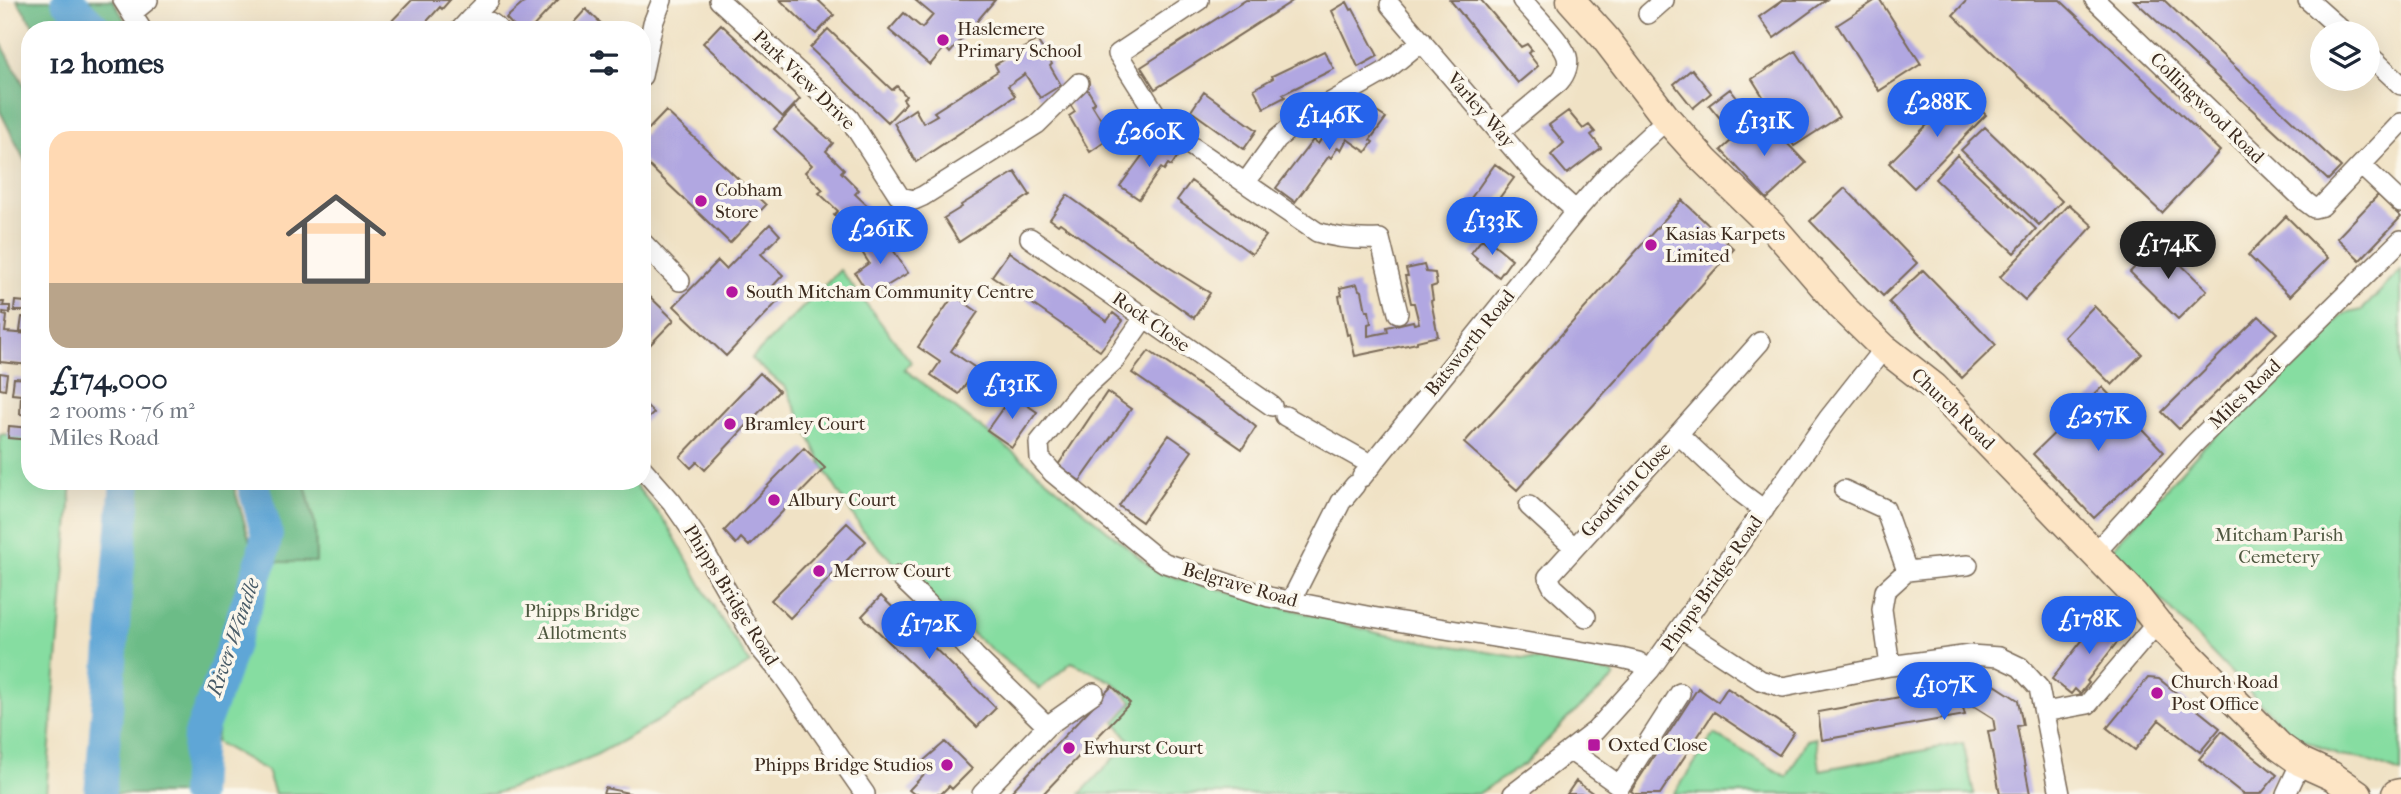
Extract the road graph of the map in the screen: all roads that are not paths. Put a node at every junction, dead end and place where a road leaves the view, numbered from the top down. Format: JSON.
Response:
{"nodes":[{"id":1,"x":148,"y":0,"type":"edge"},
{"id":2,"x":489,"y":0,"type":"edge"},
{"id":3,"x":662,"y":0,"type":"edge"},
{"id":4,"x":719,"y":0,"type":"edge"},
{"id":5,"x":1199,"y":0,"type":"edge"},
{"id":6,"x":1522,"y":0,"type":"edge"},
{"id":7,"x":1571,"y":0,"type":"edge"},
{"id":8,"x":1664,"y":0,"type":"edge"},
{"id":9,"x":2095,"y":0,"type":"edge"},
{"id":10,"x":2308,"y":0,"type":"edge"},
{"id":11,"x":1390,"y":5,"type":"dead end"},
{"id":12,"x":1648,"y":13,"type":"dead end"},
{"id":13,"x":132,"y":14,"type":"edge"},
{"id":14,"x":468,"y":21,"type":"edge"},
{"id":15,"x":2332,"y":21,"type":"edge"},
{"id":16,"x":651,"y":33,"type":"edge"},
{"id":17,"x":1422,"y":41,"type":"junction"},
{"id":18,"x":2380,"y":65,"type":"edge"},
{"id":19,"x":1079,"y":83,"type":"dead end"},
{"id":20,"x":2401,"y":85,"type":"edge"},
{"id":21,"x":1667,"y":119,"type":"junction"},
{"id":22,"x":2401,"y":123,"type":"edge"},
{"id":23,"x":1164,"y":127,"type":"dead end"},
{"id":24,"x":1500,"y":131,"type":"junction"},
{"id":25,"x":1184,"y":141,"type":"dead end"},
{"id":26,"x":2361,"y":165,"type":"junction"},
{"id":27,"x":1246,"y":182,"type":"junction"},
{"id":28,"x":2401,"y":203,"type":"edge"},
{"id":29,"x":1576,"y":211,"type":"junction"},
{"id":30,"x":1030,"y":238,"type":"dead end"},
{"id":31,"x":2401,"y":240,"type":"edge"},
{"id":32,"x":651,"y":251,"type":"edge"},
{"id":33,"x":680,"y":281,"type":"dead end"},
{"id":34,"x":1398,"y":313,"type":"dead end"},
{"id":35,"x":1144,"y":318,"type":"junction"},
{"id":36,"x":1760,"y":342,"type":"dead end"},
{"id":37,"x":1884,"y":348,"type":"junction"},
{"id":38,"x":1678,"y":434,"type":"junction"},
{"id":39,"x":1363,"y":476,"type":"junction"},
{"id":40,"x":651,"y":478,"type":"edge"},
{"id":41,"x":1844,"y":490,"type":"dead end"},
{"id":42,"x":1529,"y":506,"type":"dead end"},
{"id":43,"x":1764,"y":510,"type":"junction"},
{"id":44,"x":1574,"y":547,"type":"junction"},
{"id":45,"x":2095,"y":554,"type":"junction"},
{"id":46,"x":1968,"y":565,"type":"dead end"},
{"id":47,"x":1907,"y":571,"type":"junction"},
{"id":48,"x":899,"y":576,"type":"dead end"},
{"id":49,"x":1291,"y":601,"type":"junction"},
{"id":50,"x":1586,"y":617,"type":"dead end"},
{"id":51,"x":2157,"y":623,"type":"junction"},
{"id":52,"x":1681,"y":628,"type":"junction"},
{"id":53,"x":1890,"y":666,"type":"junction"},
{"id":54,"x":1650,"y":670,"type":"junction"},
{"id":55,"x":1680,"y":692,"type":"dead end"},
{"id":56,"x":1094,"y":693,"type":"dead end"},
{"id":57,"x":2044,"y":712,"type":"junction"},
{"id":58,"x":1047,"y":726,"type":"junction"},
{"id":59,"x":1571,"y":751,"type":"junction"},
{"id":60,"x":2301,"y":762,"type":"junction"},
{"id":61,"x":1517,"y":793,"type":"edge"},
{"id":62,"x":865,"y":794,"type":"edge"},
{"id":63,"x":982,"y":794,"type":"edge"},
{"id":64,"x":2060,"y":794,"type":"edge"},
{"id":65,"x":2286,"y":794,"type":"edge"},
{"id":66,"x":2358,"y":794,"type":"edge"}],
"edges":[{"from":1,"to":13,"type":"street"},
{"from":2,"to":14,"type":"street"},
{"from":3,"to":16,"type":"street"},
{"from":4,"to":19,"type":"street","name":"Park View Drive"},
{"from":5,"to":23,"type":"street"},
{"from":6,"to":24,"type":"street"},
{"from":7,"to":21,"type":"street","name":"Church Road"},
{"from":8,"to":12,"type":"street"},
{"from":9,"to":26,"type":"street","name":"Collingwood Road"},
{"from":10,"to":15,"type":"street"},
{"from":11,"to":17,"type":"street","name":"Varley Way"},
{"from":17,"to":24,"type":"street","name":"Varley Way"},
{"from":17,"to":27,"type":"street"},
{"from":18,"to":20,"type":"street"},
{"from":21,"to":29,"type":"street","name":"Batsworth Road"},
{"from":21,"to":37,"type":"street","name":"Church Road"},
{"from":22,"to":26,"type":"street"},
{"from":24,"to":29,"type":"street","name":"Varley Way"},
{"from":25,"to":27,"type":"street"},
{"from":26,"to":28,"type":"street"},
{"from":27,"to":34,"type":"street"},
{"from":29,"to":39,"type":"street","name":"Batsworth Road"},
{"from":30,"to":35,"type":"street","name":"Rock Close"},
{"from":31,"to":45,"type":"street","name":"Miles Road"},
{"from":32,"to":33,"type":"street"},
{"from":35,"to":39,"type":"street","name":"Rock Close"},
{"from":35,"to":49,"type":"street","name":"Belgrave Road"},
{"from":36,"to":38,"type":"street","name":"Goodwin Close"},
{"from":37,"to":43,"type":"street","name":"Phipps Bridge Road"},
{"from":37,"to":45,"type":"street","name":"Church Road"},
{"from":38,"to":43,"type":"street","name":"Goodwin Close"},
{"from":38,"to":44,"type":"street","name":"Goodwin Close"},
{"from":39,"to":49,"type":"street","name":"Batsworth Road"},
{"from":40,"to":62,"type":"street","name":"Phipps Bridge Road"},
{"from":41,"to":47,"type":"street"},
{"from":42,"to":44,"type":"street","name":"Goodwin Close"},
{"from":43,"to":52,"type":"street","name":"Phipps Bridge Road"},
{"from":44,"to":50,"type":"street","name":"Goodwin Close"},
{"from":45,"to":51,"type":"street","name":"Church Road"},
{"from":46,"to":47,"type":"street"},
{"from":47,"to":53,"type":"street"},
{"from":48,"to":58,"type":"street"},
{"from":49,"to":54,"type":"street","name":"Belgrave Road"},
{"from":51,"to":57,"type":"street"},
{"from":51,"to":60,"type":"street","name":"Church Road"},
{"from":52,"to":53,"type":"street"},
{"from":52,"to":54,"type":"street","name":"Phipps Bridge Road"},
{"from":53,"to":57,"type":"street"},
{"from":54,"to":59,"type":"street","name":"Phipps Bridge Road"},
{"from":55,"to":59,"type":"street"},
{"from":56,"to":58,"type":"street"},
{"from":57,"to":64,"type":"street"},
{"from":58,"to":63,"type":"street"},
{"from":59,"to":61,"type":"street","name":"Phipps Bridge Road"},
{"from":60,"to":65,"type":"street"},
{"from":60,"to":66,"type":"street","name":"Church Road"}]}
